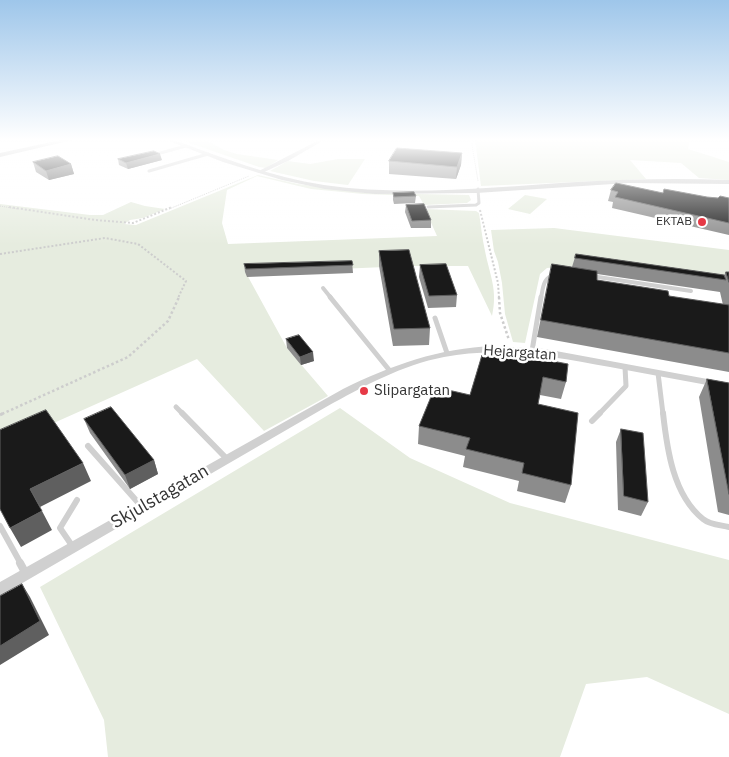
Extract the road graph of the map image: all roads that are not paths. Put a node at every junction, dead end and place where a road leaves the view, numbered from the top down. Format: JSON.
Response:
{"nodes":[{"id":1,"x":270,"y":174,"type":"edge"},
{"id":2,"x":729,"y":182,"type":"edge"},
{"id":3,"x":478,"y":189,"type":"junction"},
{"id":4,"x":428,"y":207,"type":"edge"},
{"id":5,"x":560,"y":274,"type":"edge"},
{"id":6,"x":588,"y":275,"type":"edge"},
{"id":7,"x":323,"y":288,"type":"dead end"},
{"id":8,"x":691,"y":290,"type":"dead end"},
{"id":9,"x":434,"y":318,"type":"dead end"},
{"id":10,"x":532,"y":351,"type":"junction"},
{"id":11,"x":447,"y":353,"type":"junction"},
{"id":12,"x":624,"y":367,"type":"junction"},
{"id":13,"x":390,"y":371,"type":"junction"},
{"id":14,"x":658,"y":373,"type":"junction"},
{"id":15,"x":729,"y":386,"type":"edge"},
{"id":16,"x":320,"y":406,"type":"joint"},
{"id":17,"x":176,"y":407,"type":"dead end"},
{"id":18,"x":592,"y":421,"type":"dead end"},
{"id":19,"x":88,"y":446,"type":"dead end"},
{"id":20,"x":227,"y":459,"type":"junction"},
{"id":21,"x":77,"y":500,"type":"dead end"},
{"id":22,"x":142,"y":508,"type":"junction"},
{"id":23,"x":0,"y":526,"type":"edge"},
{"id":24,"x":729,"y":527,"type":"edge"},
{"id":25,"x":73,"y":548,"type":"junction"},
{"id":26,"x":26,"y":574,"type":"junction"},
{"id":27,"x":0,"y":589,"type":"edge"}],
"edges":[{"from":1,"to":3,"type":"street"},
{"from":2,"to":3,"type":"street"},
{"from":3,"to":4,"type":"lane"},
{"from":5,"to":10,"type":"lane"},
{"from":6,"to":8,"type":"lane"},
{"from":7,"to":13,"type":"lane"},
{"from":9,"to":11,"type":"lane"},
{"from":10,"to":11,"type":"street","name":"Hejargatan"},
{"from":10,"to":12,"type":"street","name":"Hejargatan"},
{"from":11,"to":13,"type":"street","name":"Hejargatan"},
{"from":12,"to":14,"type":"street","name":"Hejargatan"},
{"from":12,"to":18,"type":"lane"},
{"from":13,"to":16,"type":"street","name":"Hejargatan"},
{"from":14,"to":15,"type":"street","name":"Hejargatan"},
{"from":14,"to":24,"type":"lane"},
{"from":16,"to":20,"type":"street","name":"Skjulstagatan"},
{"from":17,"to":20,"type":"lane"},
{"from":19,"to":22,"type":"lane"},
{"from":20,"to":22,"type":"street","name":"Skjulstagatan"},
{"from":21,"to":25,"type":"lane"},
{"from":22,"to":25,"type":"street","name":"Skjulstagatan"},
{"from":23,"to":26,"type":"lane"},
{"from":25,"to":26,"type":"street","name":"Skjulstagatan"},
{"from":26,"to":27,"type":"street","name":"Skjulstagatan"}]}
